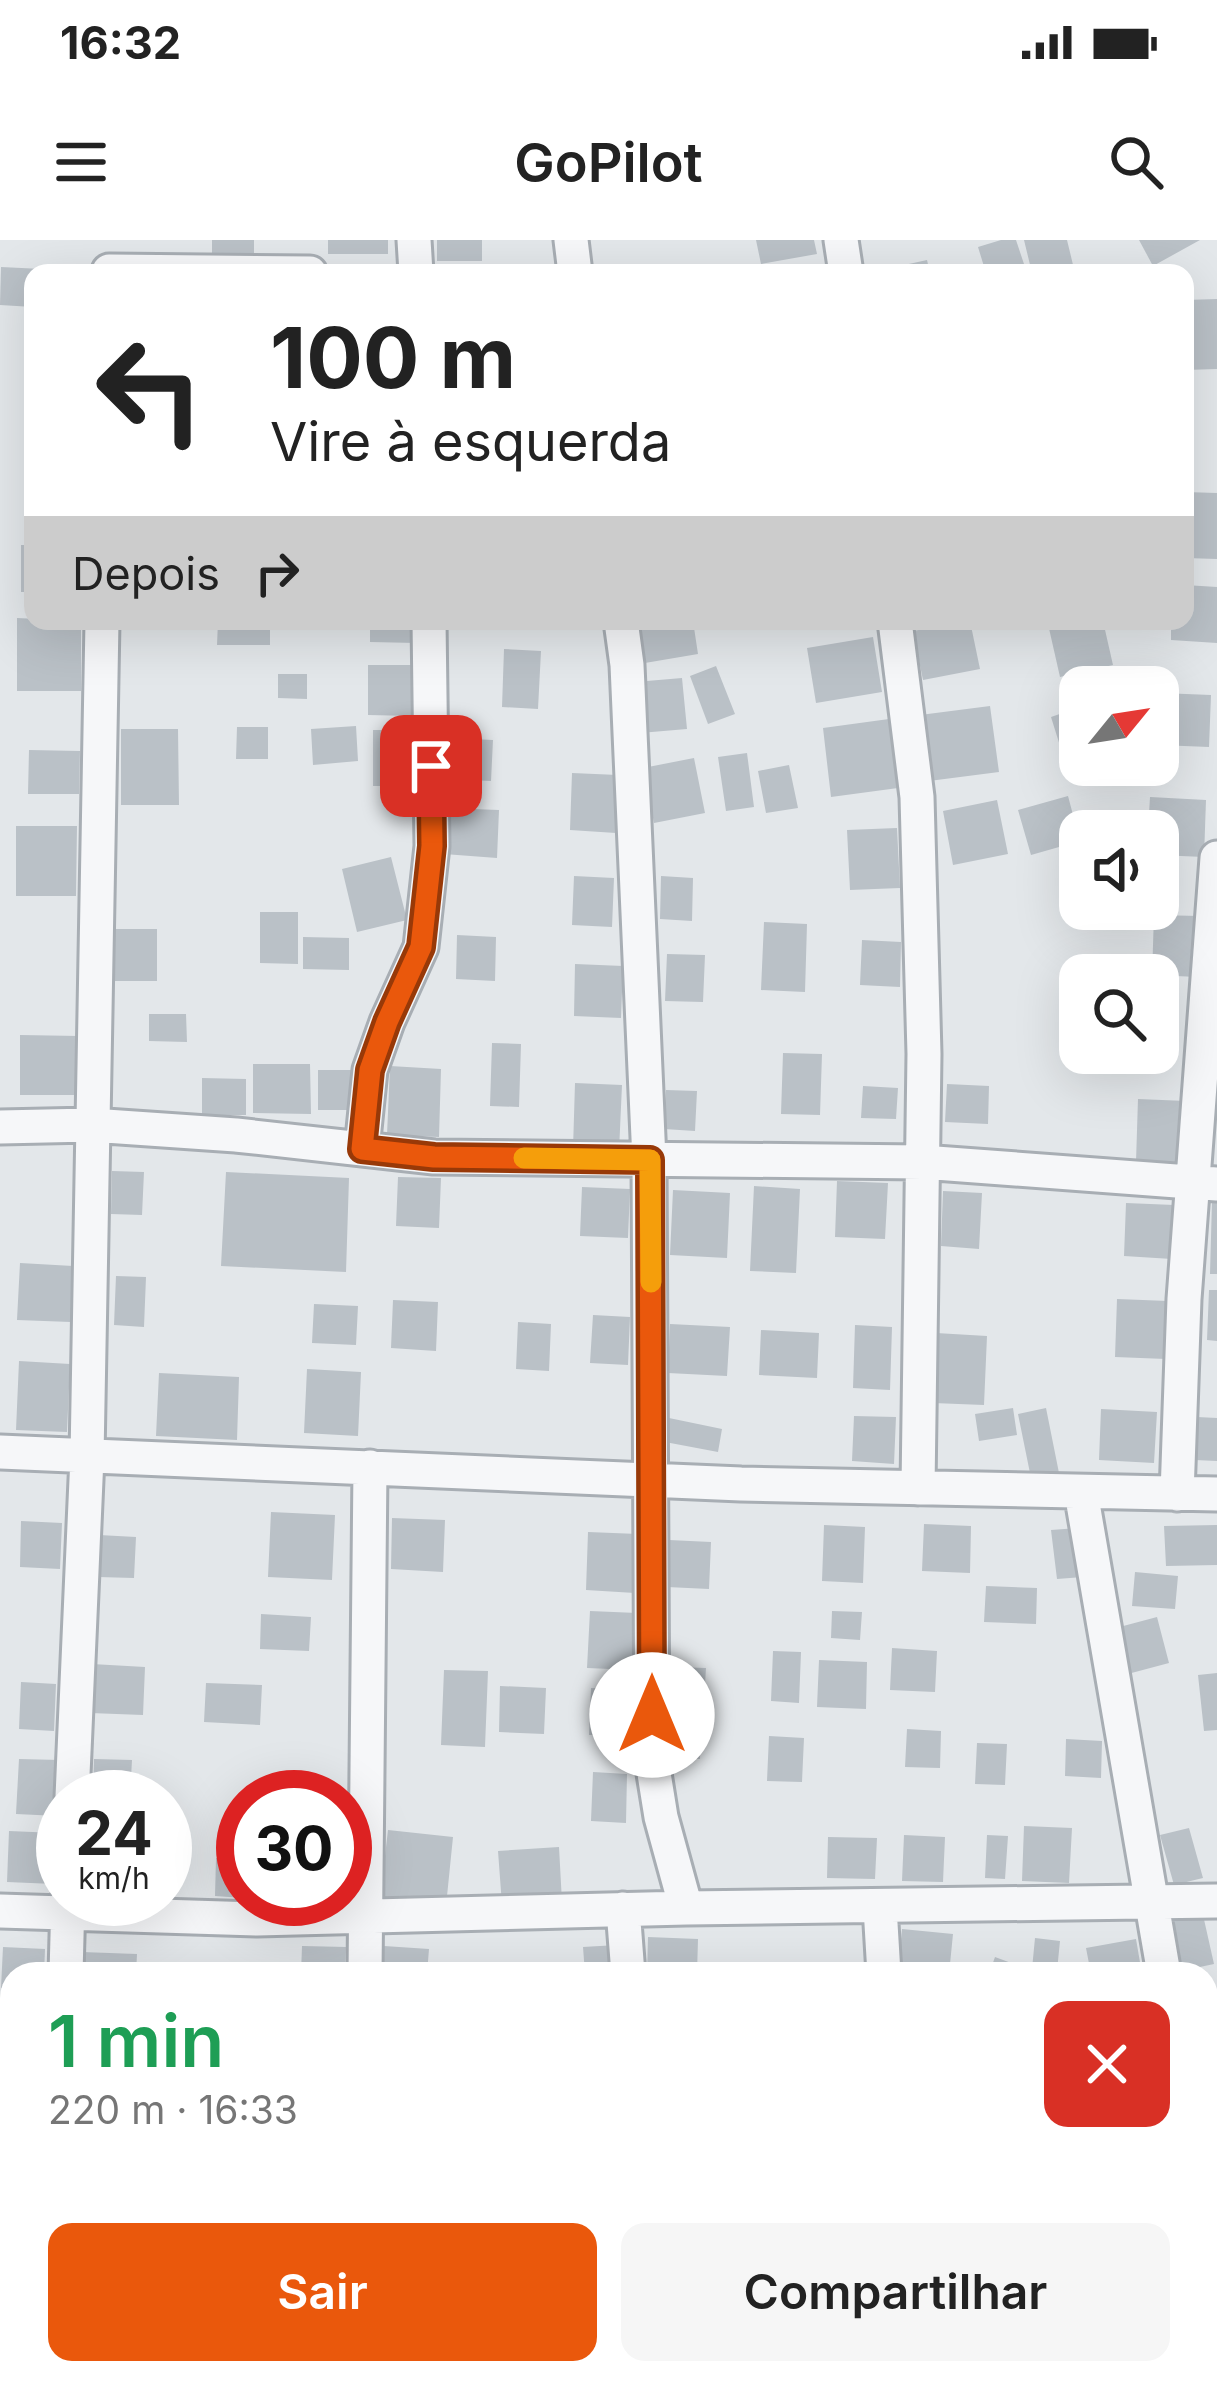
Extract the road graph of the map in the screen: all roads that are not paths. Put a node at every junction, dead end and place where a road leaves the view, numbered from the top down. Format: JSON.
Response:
{"nodes":[{"id":1,"x":110,"y":261,"type":"edge"},
{"id":2,"x":160,"y":264,"type":"edge"},
{"id":3,"x":101,"y":630,"type":"edge"},
{"id":4,"x":429,"y":630,"type":"edge"},
{"id":5,"x":622,"y":630,"type":"edge"},
{"id":6,"x":896,"y":630,"type":"edge"},
{"id":7,"x":1217,"y":858,"type":"edge"},
{"id":8,"x":91,"y":1126,"type":"junction"},
{"id":9,"x":0,"y":1127,"type":"edge"},
{"id":10,"x":362,"y":1149,"type":"junction"},
{"id":11,"x":650,"y":1160,"type":"junction"},
{"id":12,"x":922,"y":1162,"type":"junction"},
{"id":13,"x":1205,"y":1184,"type":"edge"},
{"id":14,"x":0,"y":1452,"type":"edge"},
{"id":15,"x":87,"y":1457,"type":"junction"},
{"id":16,"x":370,"y":1467,"type":"junction"},
{"id":17,"x":653,"y":1481,"type":"junction"},
{"id":18,"x":918,"y":1488,"type":"junction"},
{"id":19,"x":1081,"y":1492,"type":"junction"},
{"id":20,"x":1177,"y":1494,"type":"junction"},
{"id":21,"x":1217,"y":1495,"type":"edge"},
{"id":22,"x":73,"y":1770,"type":"edge"},
{"id":23,"x":365,"y":1770,"type":"edge"},
{"id":24,"x":1217,"y":1901,"type":"edge"},
{"id":25,"x":1152,"y":1903,"type":"junction"},
{"id":26,"x":880,"y":1906,"type":"junction"},
{"id":27,"x":686,"y":1907,"type":"junction"},
{"id":28,"x":36,"y":1908,"type":"edge"},
{"id":29,"x":623,"y":1909,"type":"junction"},
{"id":30,"x":0,"y":1910,"type":"edge"},
{"id":31,"x":372,"y":1916,"type":"edge"},
{"id":32,"x":68,"y":1926,"type":"edge"},
{"id":33,"x":363,"y":1926,"type":"edge"},
{"id":34,"x":67,"y":1962,"type":"edge"},
{"id":35,"x":365,"y":1962,"type":"edge"},
{"id":36,"x":627,"y":1962,"type":"edge"},
{"id":37,"x":883,"y":1962,"type":"edge"},
{"id":38,"x":1162,"y":1962,"type":"edge"}],
"edges":[{"from":1,"to":2,"type":"street"},
{"from":3,"to":8,"type":"street"},
{"from":4,"to":10,"type":"street"},
{"from":5,"to":11,"type":"street"},
{"from":6,"to":12,"type":"street"},
{"from":7,"to":13,"type":"street"},
{"from":8,"to":9,"type":"street"},
{"from":8,"to":10,"type":"street"},
{"from":8,"to":15,"type":"street"},
{"from":10,"to":11,"type":"street"},
{"from":11,"to":12,"type":"street"},
{"from":11,"to":17,"type":"street"},
{"from":12,"to":13,"type":"street"},
{"from":12,"to":18,"type":"street"},
{"from":13,"to":20,"type":"street"},
{"from":14,"to":15,"type":"street"},
{"from":15,"to":16,"type":"street"},
{"from":15,"to":22,"type":"street"},
{"from":16,"to":17,"type":"street"},
{"from":16,"to":23,"type":"street"},
{"from":17,"to":18,"type":"street"},
{"from":17,"to":27,"type":"street"},
{"from":18,"to":19,"type":"street"},
{"from":19,"to":20,"type":"street"},
{"from":19,"to":25,"type":"street"},
{"from":20,"to":21,"type":"street"},
{"from":24,"to":25,"type":"street"},
{"from":25,"to":26,"type":"street"},
{"from":25,"to":38,"type":"street"},
{"from":26,"to":27,"type":"street"},
{"from":26,"to":37,"type":"street"},
{"from":27,"to":29,"type":"street"},
{"from":28,"to":30,"type":"street"},
{"from":29,"to":31,"type":"street"},
{"from":29,"to":36,"type":"street"},
{"from":32,"to":34,"type":"street"},
{"from":33,"to":35,"type":"street"}]}
